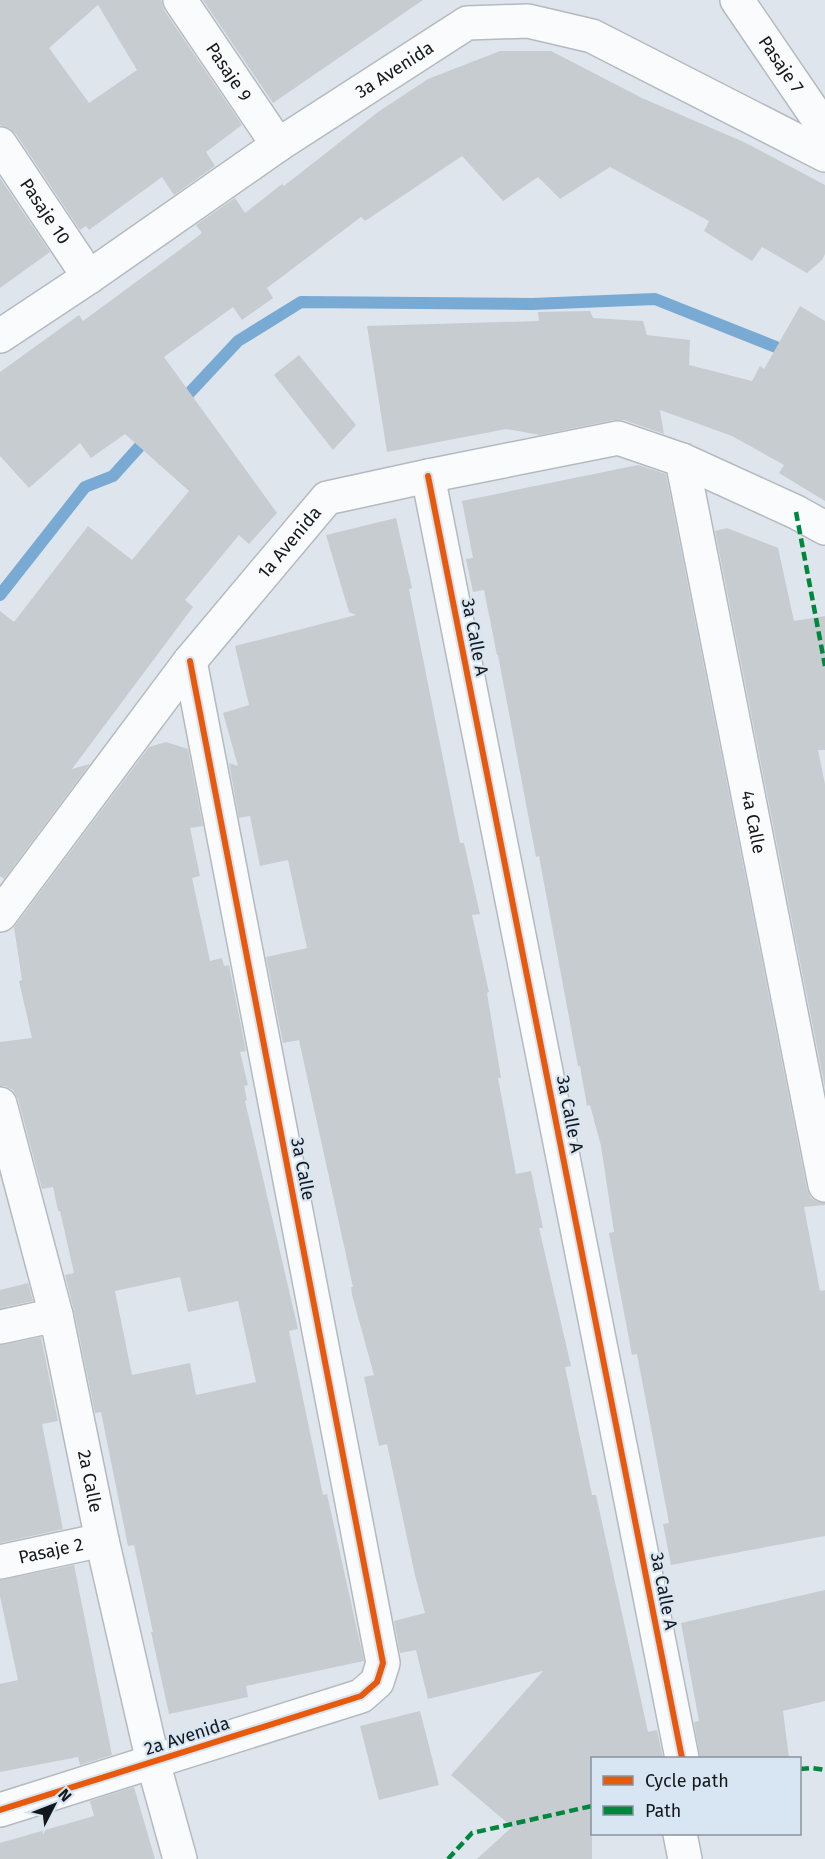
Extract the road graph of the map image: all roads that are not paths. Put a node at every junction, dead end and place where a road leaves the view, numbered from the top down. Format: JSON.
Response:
{"nodes":[{"id":1,"x":180,"y":0,"type":"edge"},
{"id":2,"x":737,"y":0,"type":"edge"},
{"id":3,"x":459,"y":11,"type":"edge"},
{"id":4,"x":825,"y":129,"type":"edge"},
{"id":5,"x":0,"y":144,"type":"edge"},
{"id":6,"x":278,"y":146,"type":"junction"},
{"id":7,"x":825,"y":155,"type":"edge"},
{"id":8,"x":90,"y":277,"type":"junction"},
{"id":9,"x":0,"y":336,"type":"edge"},
{"id":10,"x":682,"y":460,"type":"junction"},
{"id":11,"x":428,"y":476,"type":"junction"},
{"id":12,"x":825,"y":528,"type":"edge"},
{"id":13,"x":190,"y":661,"type":"junction"},
{"id":14,"x":0,"y":915,"type":"edge"},
{"id":15,"x":0,"y":1104,"type":"edge"},
{"id":16,"x":825,"y":1185,"type":"edge"},
{"id":17,"x":56,"y":1315,"type":"junction"},
{"id":18,"x":0,"y":1327,"type":"edge"},
{"id":19,"x":102,"y":1540,"type":"junction"},
{"id":20,"x":0,"y":1562,"type":"edge"},
{"id":21,"x":377,"y":1682,"type":"joint"},
{"id":22,"x":682,"y":1757,"type":"edge"},
{"id":23,"x":153,"y":1762,"type":"junction"},
{"id":24,"x":0,"y":1810,"type":"edge"},
{"id":25,"x":680,"y":1835,"type":"edge"},
{"id":26,"x":180,"y":1859,"type":"edge"},
{"id":27,"x":686,"y":1859,"type":"edge"}],
"edges":[{"from":1,"to":6,"type":"street","name":"Pasaje 9"},
{"from":2,"to":4,"type":"street","name":"Pasaje 7"},
{"from":3,"to":6,"type":"street","name":"3a Avenida"},
{"from":3,"to":7,"type":"street","name":"3a Avenida"},
{"from":5,"to":8,"type":"street","name":"Pasaje 10"},
{"from":6,"to":8,"type":"street","name":"3a Avenida"},
{"from":8,"to":9,"type":"street","name":"3a Avenida"},
{"from":10,"to":11,"type":"street","name":"1a Avenida"},
{"from":10,"to":12,"type":"street","name":"1a Avenida"},
{"from":10,"to":16,"type":"street","name":"4a Calle"},
{"from":11,"to":13,"type":"street","name":"1a Avenida"},
{"from":11,"to":22,"type":"street","name":"3a Calle A"},
{"from":13,"to":14,"type":"street","name":"1a Avenida"},
{"from":13,"to":21,"type":"street","name":"3a Calle"},
{"from":15,"to":17,"type":"street","name":"2a Calle"},
{"from":17,"to":18,"type":"street"},
{"from":17,"to":19,"type":"street","name":"2a Calle"},
{"from":19,"to":20,"type":"street","name":"Pasaje 2"},
{"from":19,"to":23,"type":"street","name":"2a Calle"},
{"from":21,"to":23,"type":"street","name":"2a Avenida"},
{"from":23,"to":24,"type":"street","name":"2a Avenida"},
{"from":23,"to":26,"type":"street","name":"2a Calle"},
{"from":25,"to":27,"type":"street"}]}
